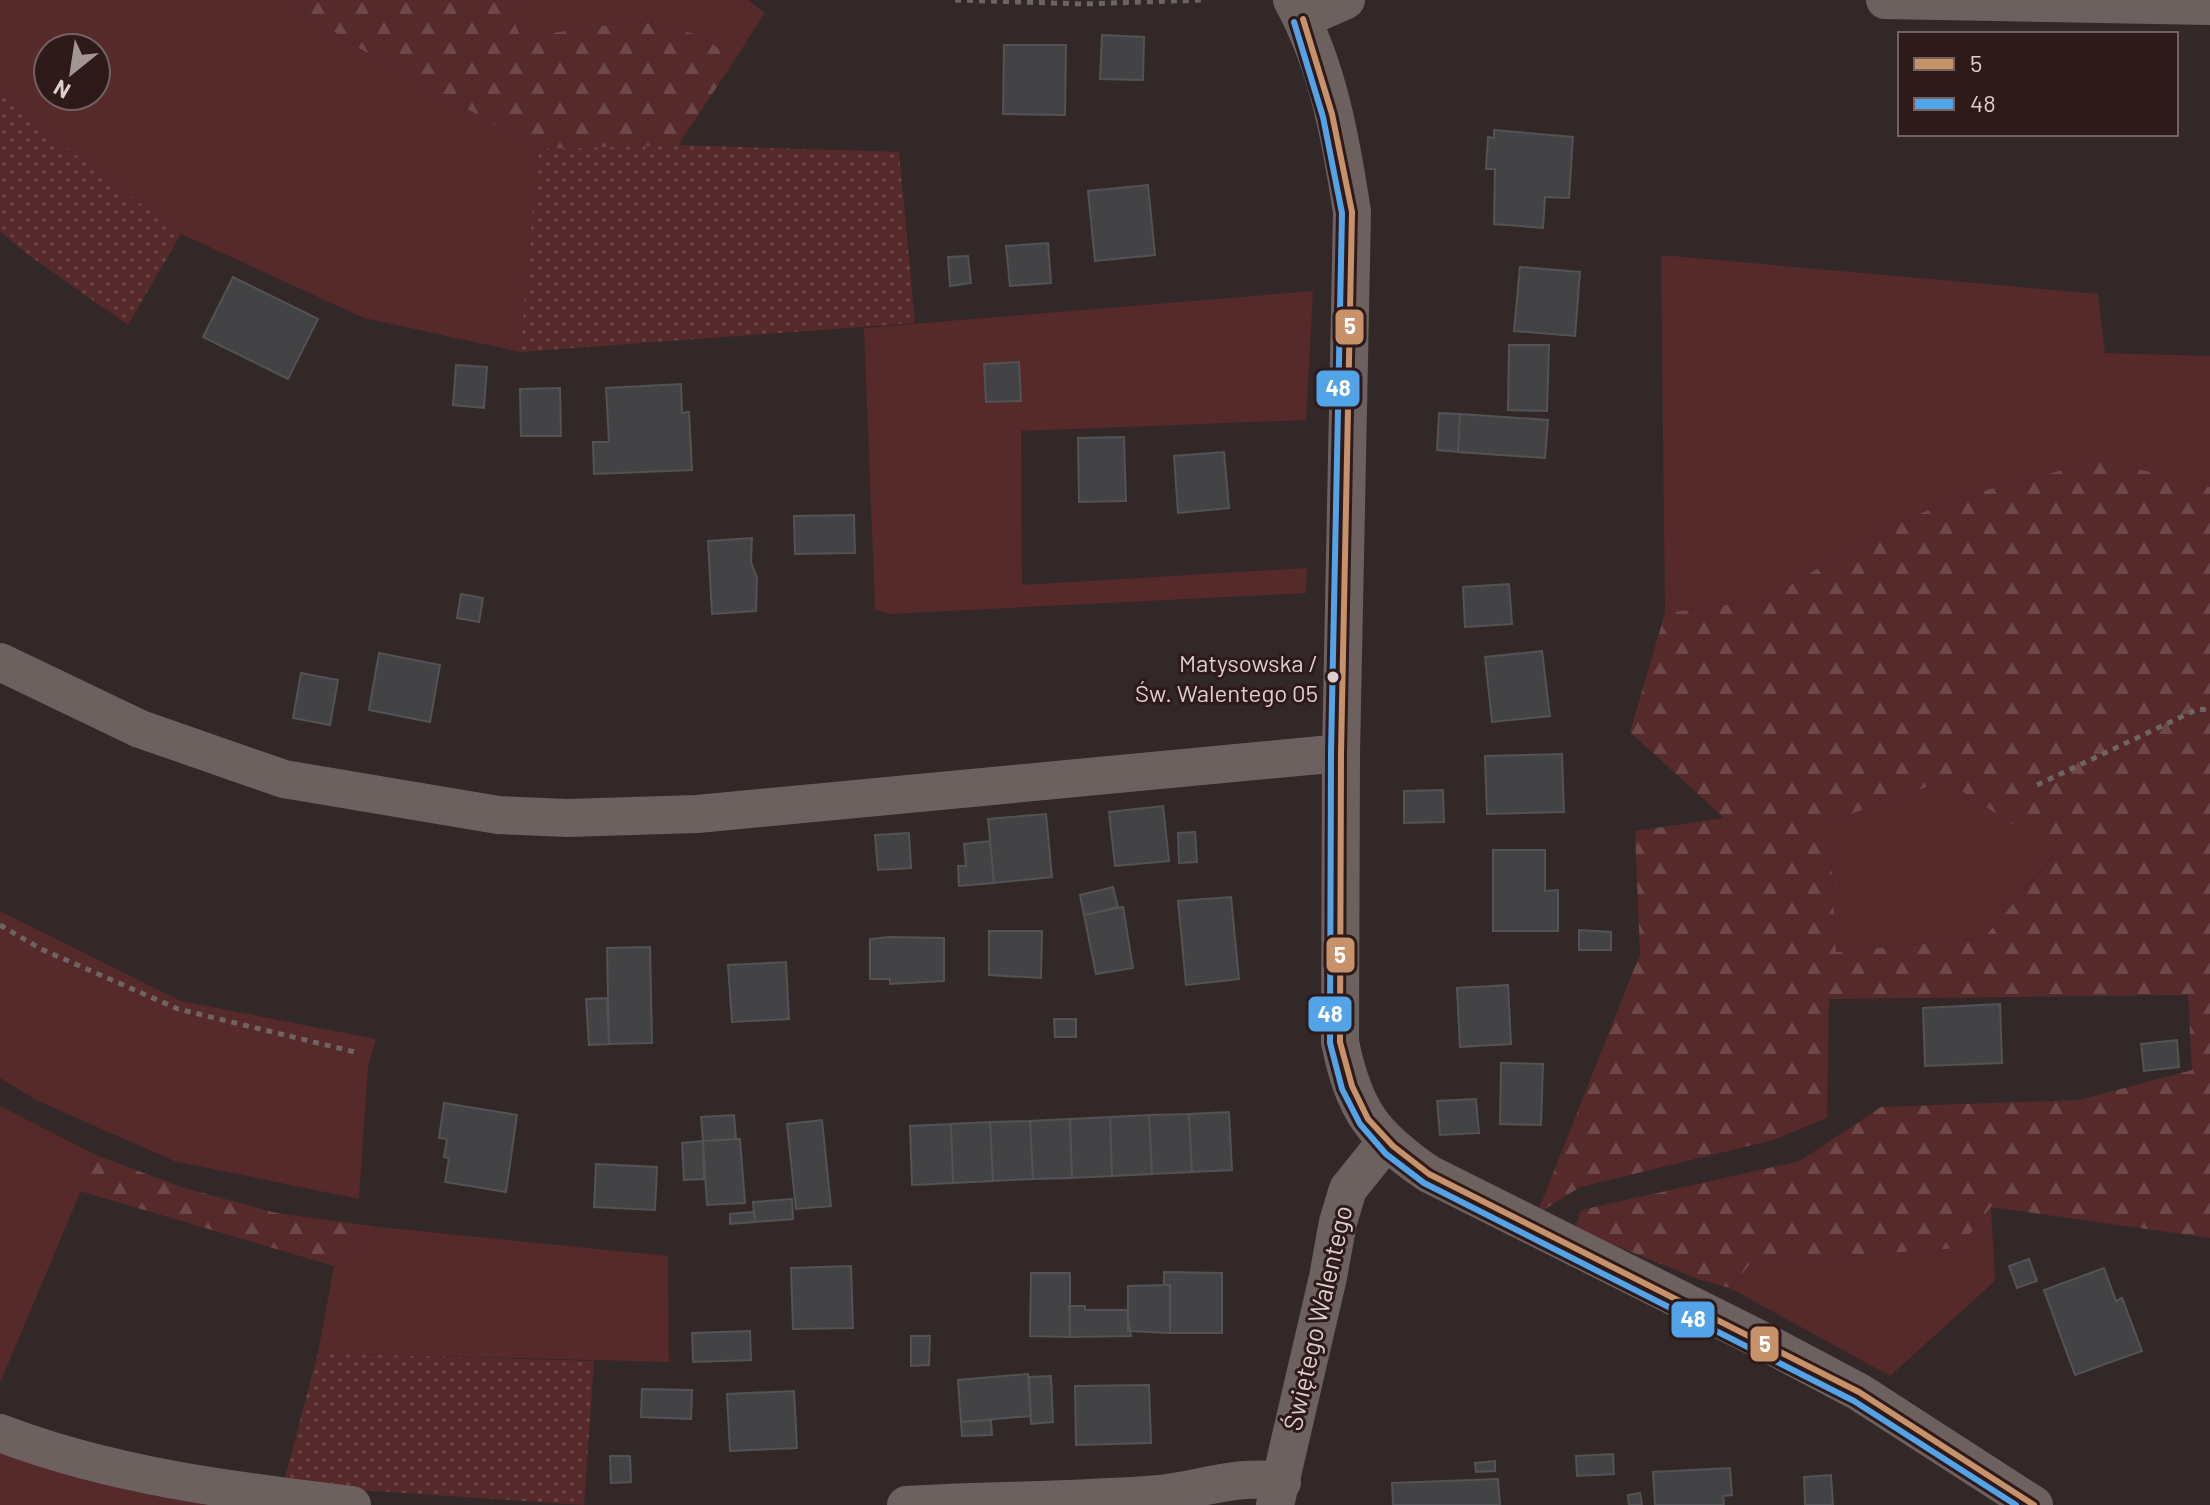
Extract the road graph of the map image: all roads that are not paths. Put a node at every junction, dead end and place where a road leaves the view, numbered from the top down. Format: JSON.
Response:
{"nodes":[{"id":1,"x":1346,"y":0,"type":"edge"},
{"id":2,"x":1885,"y":0,"type":"edge"},
{"id":3,"x":2210,"y":6,"type":"edge"},
{"id":4,"x":1297,"y":9,"type":"edge"},
{"id":5,"x":0,"y":662,"type":"edge"},
{"id":6,"x":1341,"y":753,"type":"junction"},
{"id":7,"x":1385,"y":1143,"type":"junction"},
{"id":8,"x":0,"y":1433,"type":"edge"},
{"id":9,"x":1278,"y":1494,"type":"edge"},
{"id":10,"x":352,"y":1505,"type":"edge"},
{"id":11,"x":906,"y":1505,"type":"edge"},
{"id":12,"x":2034,"y":1505,"type":"edge"}],
"edges":[{"from":1,"to":4,"type":"street"},
{"from":2,"to":3,"type":"street"},
{"from":4,"to":6,"type":"street"},
{"from":5,"to":6,"type":"street"},
{"from":6,"to":7,"type":"street"},
{"from":7,"to":9,"type":"street","name":"Świętego Walentego"},
{"from":7,"to":12,"type":"street"},
{"from":8,"to":10,"type":"street"},
{"from":9,"to":11,"type":"street"}]}
